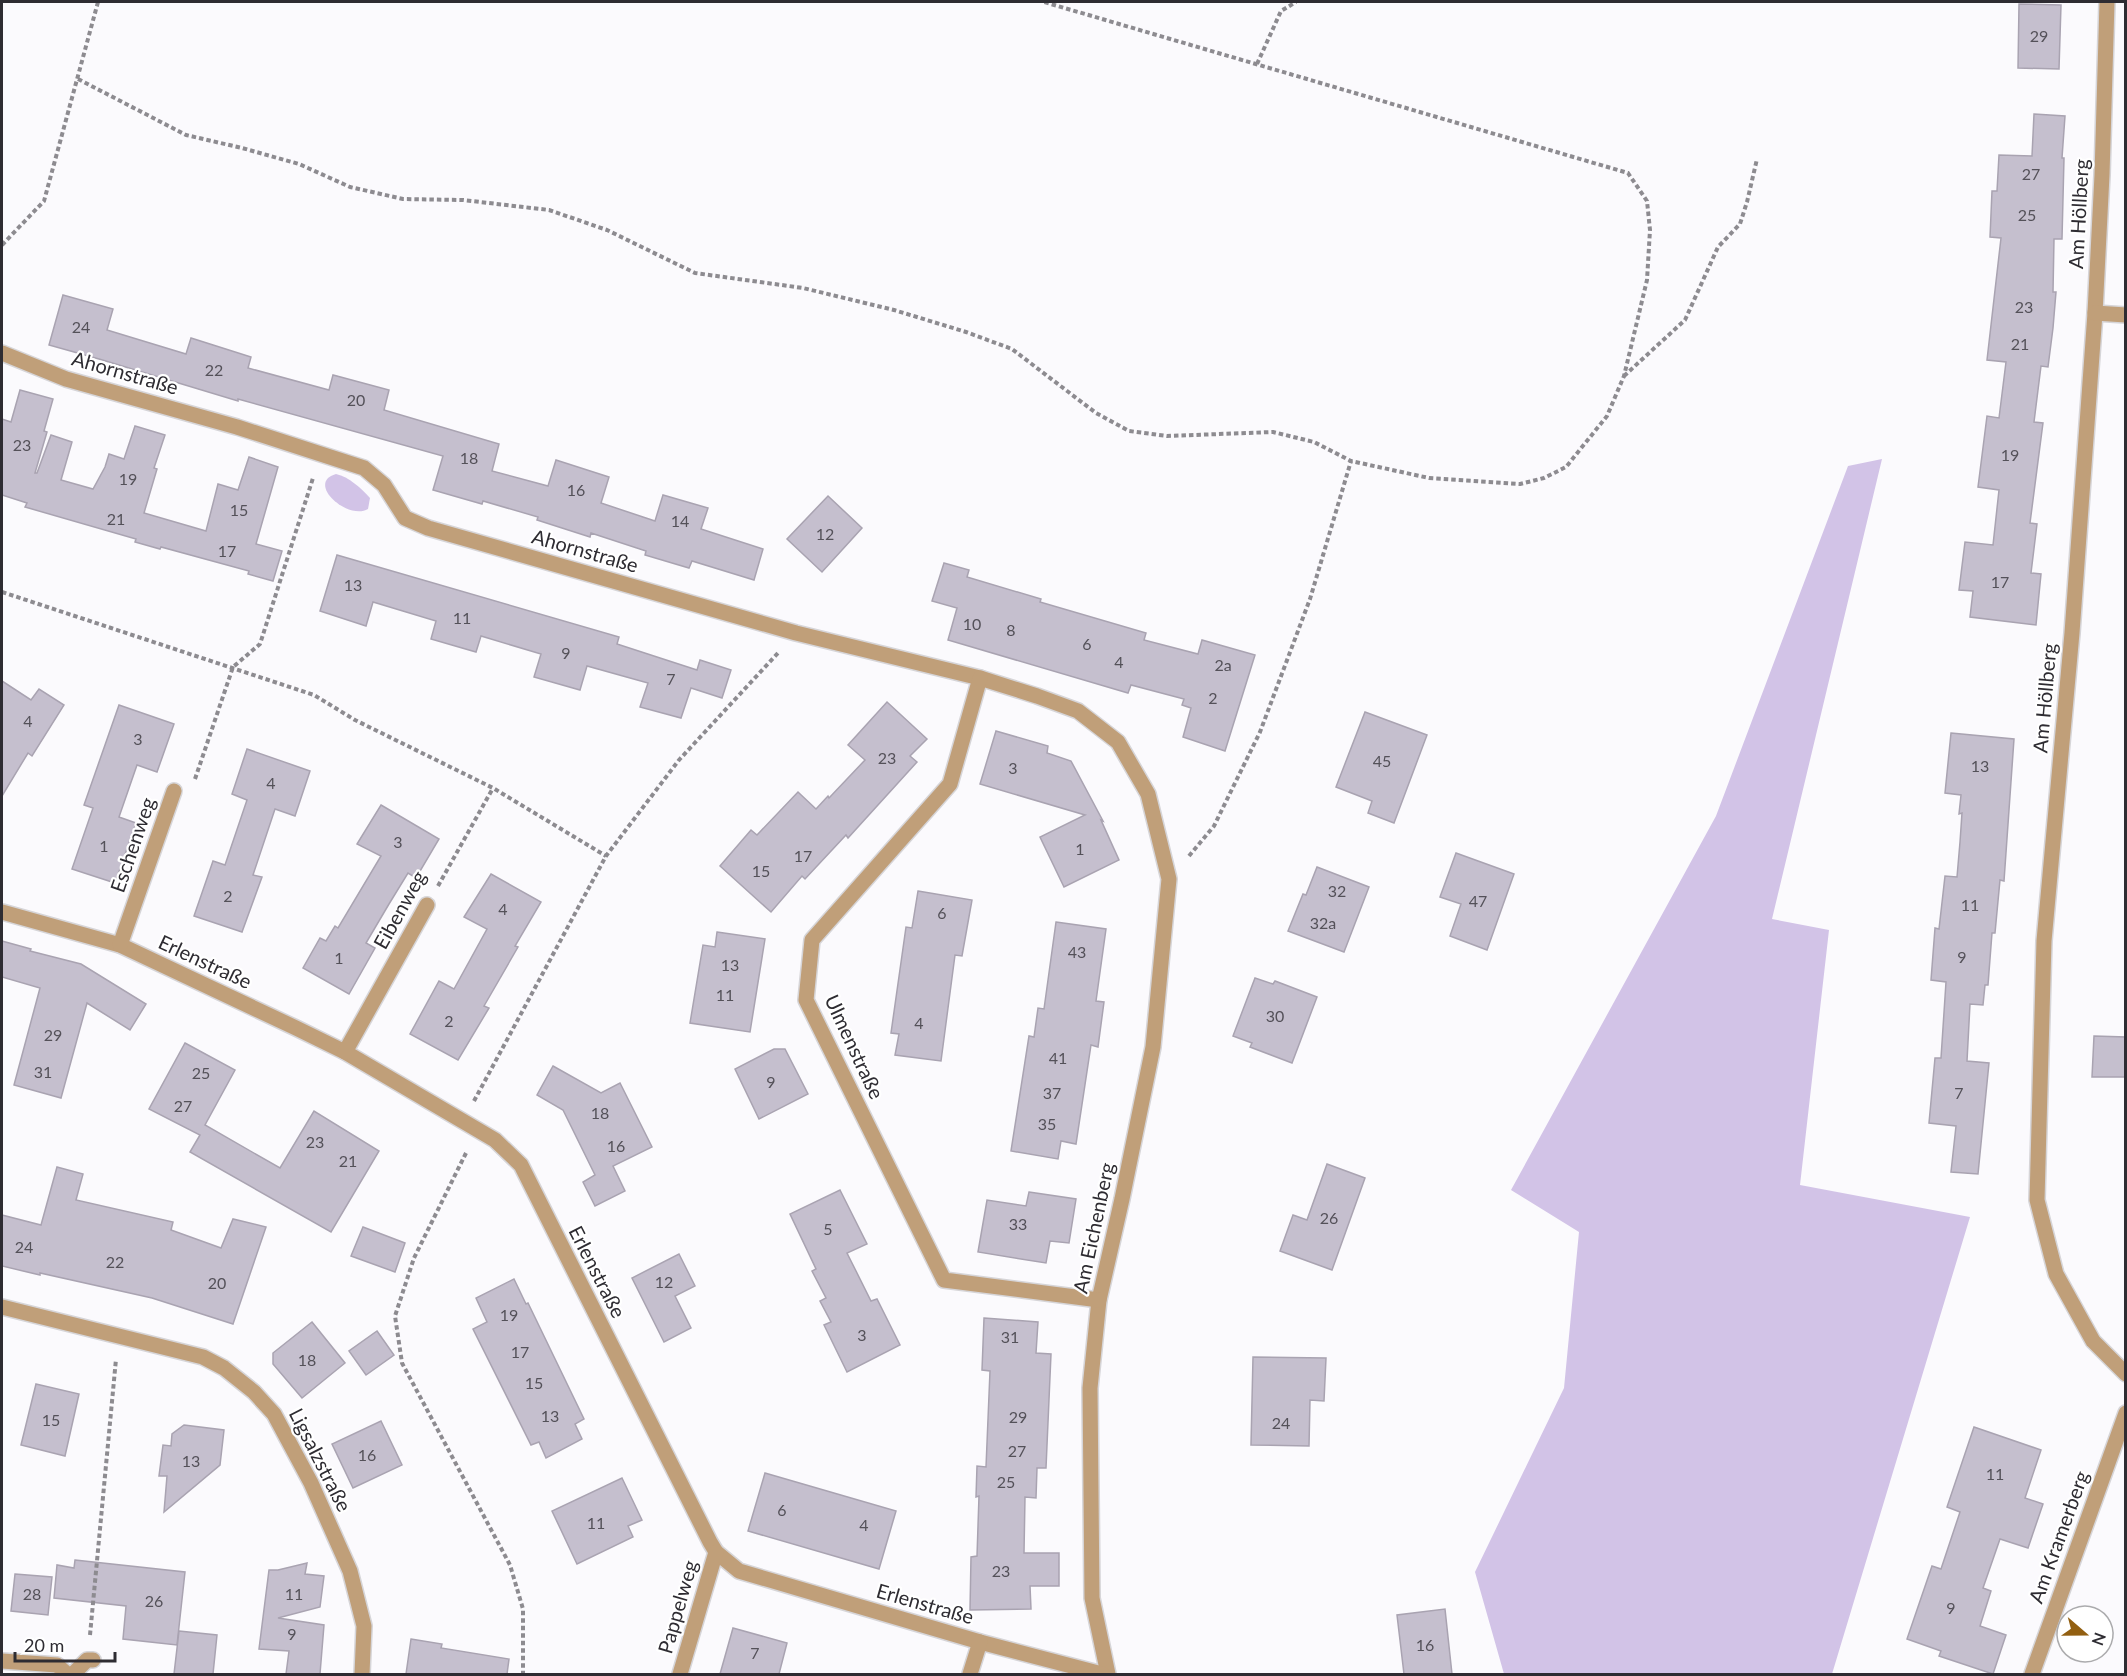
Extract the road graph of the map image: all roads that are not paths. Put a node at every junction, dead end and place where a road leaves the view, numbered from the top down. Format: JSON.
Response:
{"nodes":[{"id":1,"x":2107,"y":2,"type":"edge"},
{"id":2,"x":2095,"y":313,"type":"junction"},
{"id":3,"x":2126,"y":315,"type":"edge"},
{"id":4,"x":2,"y":353,"type":"edge"},
{"id":5,"x":980,"y":678,"type":"junction"},
{"id":6,"x":174,"y":791,"type":"road end"},
{"id":7,"x":1148,"y":794,"type":"joint"},
{"id":8,"x":427,"y":905,"type":"road end"},
{"id":9,"x":2,"y":912,"type":"edge"},
{"id":10,"x":120,"y":945,"type":"junction"},
{"id":11,"x":345,"y":1052,"type":"junction"},
{"id":12,"x":1099,"y":1300,"type":"junction"},
{"id":13,"x":2,"y":1307,"type":"edge"},
{"id":14,"x":2126,"y":1374,"type":"edge"},
{"id":15,"x":2126,"y":1413,"type":"edge"},
{"id":16,"x":716,"y":1552,"type":"junction"},
{"id":17,"x":980,"y":1642,"type":"junction"},
{"id":18,"x":90,"y":1660,"type":"road end"},
{"id":19,"x":2,"y":1661,"type":"edge"},
{"id":20,"x":67,"y":1674,"type":"edge"},
{"id":21,"x":73,"y":1674,"type":"edge"},
{"id":22,"x":362,"y":1674,"type":"edge"},
{"id":23,"x":680,"y":1674,"type":"edge"},
{"id":24,"x":970,"y":1674,"type":"edge"},
{"id":25,"x":1102,"y":1674,"type":"edge"},
{"id":26,"x":1108,"y":1674,"type":"edge"},
{"id":27,"x":2032,"y":1674,"type":"edge"}],
"edges":[{"from":1,"to":2,"type":"street","name":"Am Höllberg"},
{"from":2,"to":3,"type":"street"},
{"from":2,"to":14,"type":"street","name":"Am Höllberg"},
{"from":4,"to":5,"type":"street","name":"Ahornstraße"},
{"from":5,"to":7,"type":"street","name":"Ahornstraße"},
{"from":5,"to":12,"type":"street","name":"Ulmenstraße"},
{"from":6,"to":10,"type":"street","name":"Eschenweg"},
{"from":7,"to":12,"type":"street","name":"Am Eichenberg"},
{"from":8,"to":11,"type":"street","name":"Eibenweg"},
{"from":9,"to":10,"type":"street","name":"Erlenstraße"},
{"from":10,"to":11,"type":"street","name":"Erlenstraße"},
{"from":11,"to":16,"type":"street","name":"Erlenstraße"},
{"from":12,"to":26,"type":"street","name":"Am Eichenberg"},
{"from":13,"to":22,"type":"street","name":"Ligsalzstraße"},
{"from":15,"to":27,"type":"street","name":"Am Kramerberg"},
{"from":16,"to":17,"type":"street","name":"Erlenstraße"},
{"from":16,"to":23,"type":"street","name":"Pappelweg"},
{"from":17,"to":24,"type":"street"},
{"from":17,"to":25,"type":"street","name":"Erlenstraße"},
{"from":18,"to":21,"type":"street"},
{"from":19,"to":20,"type":"street"}]}
